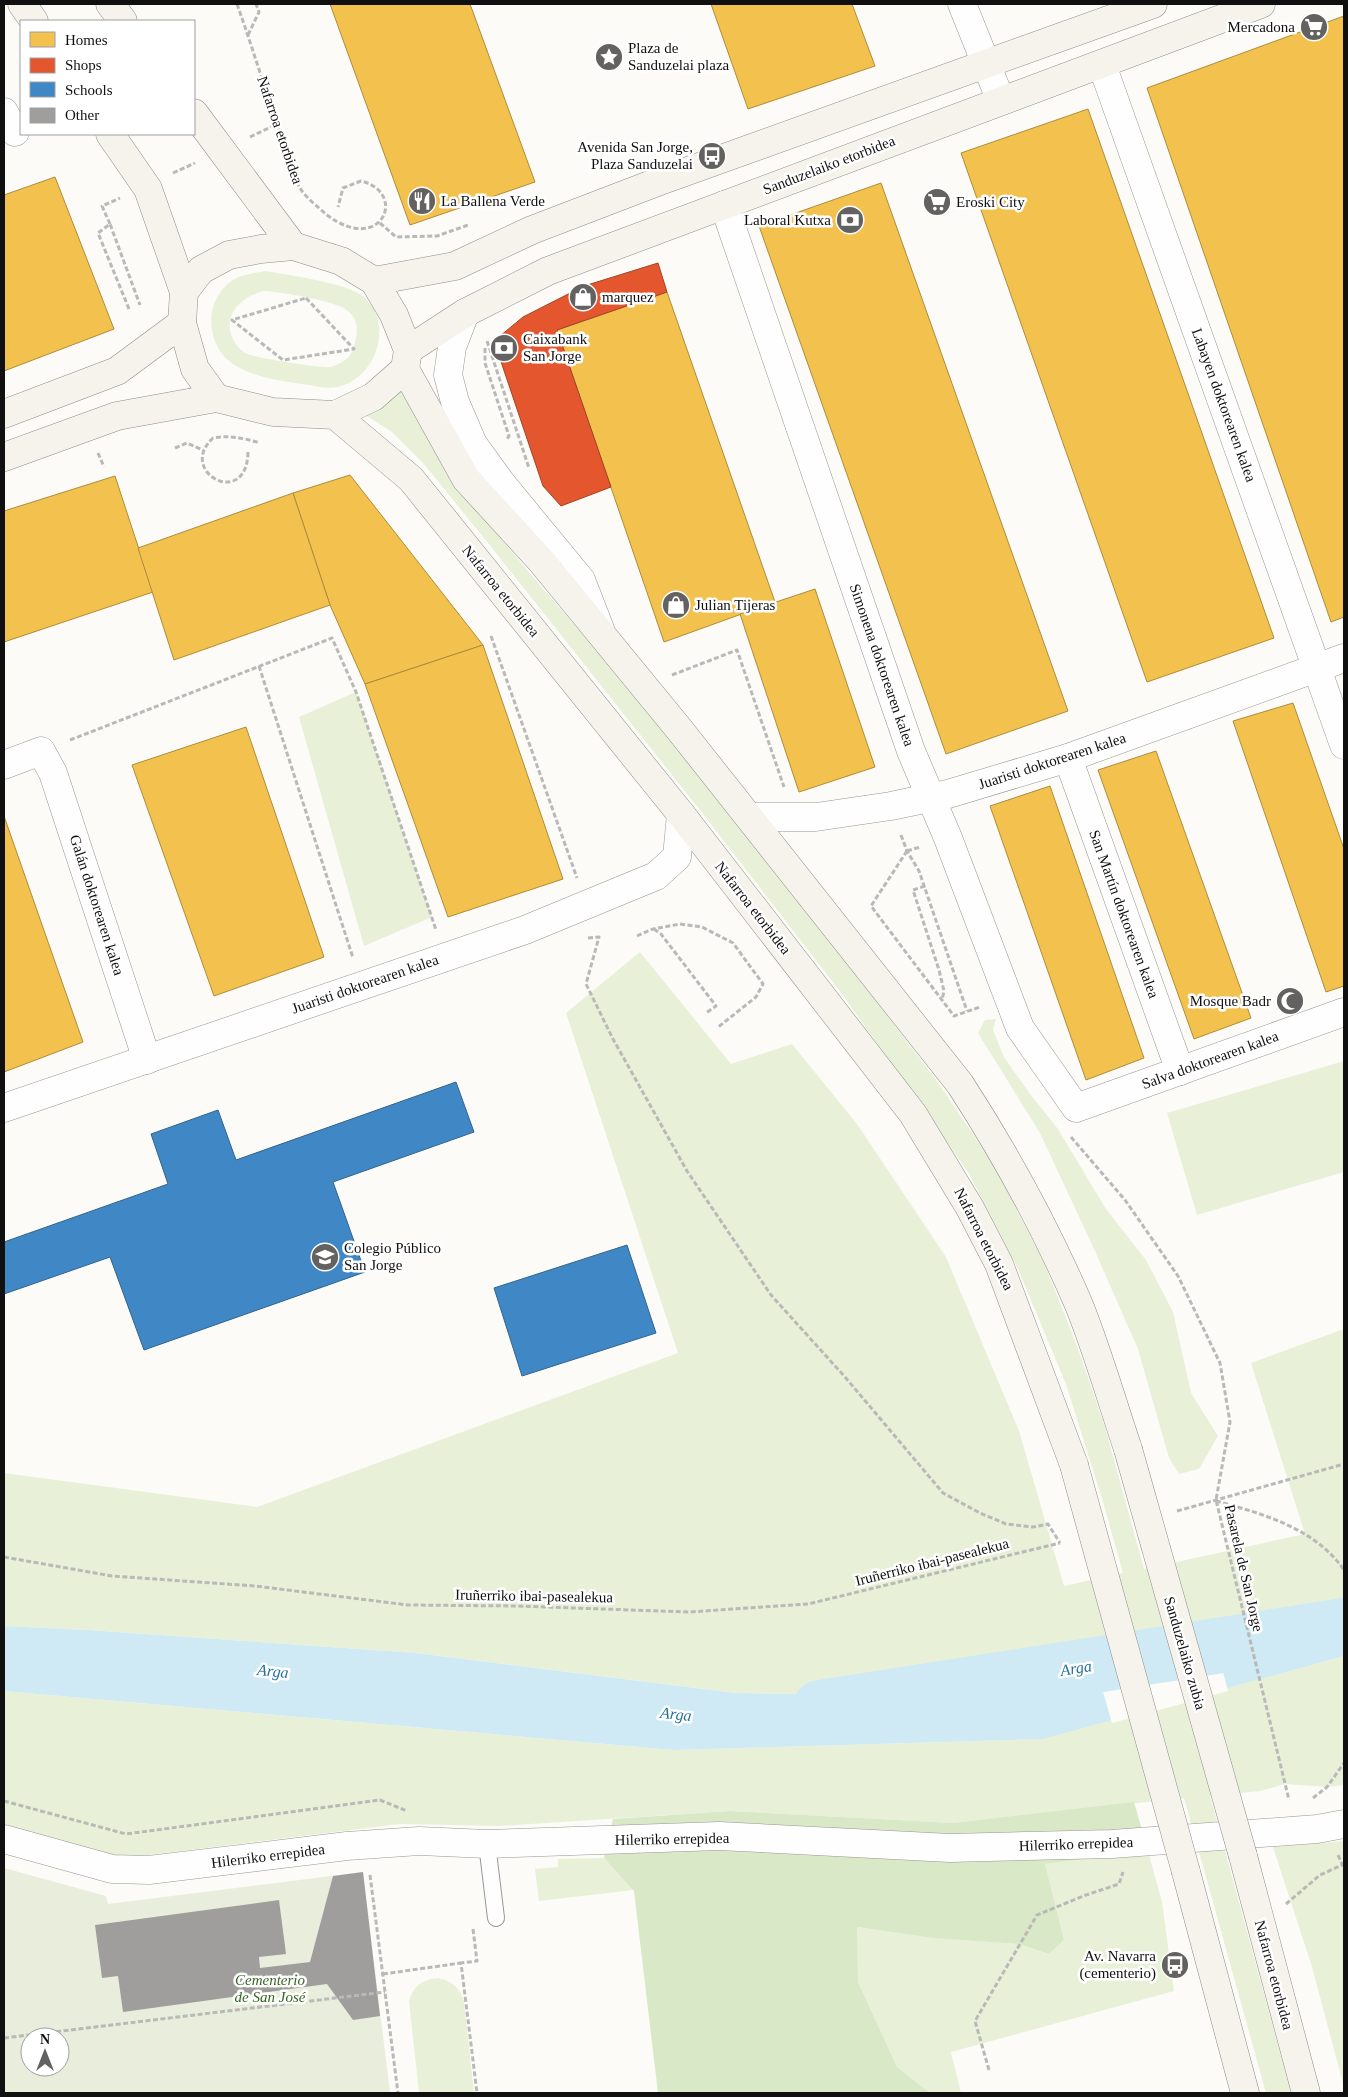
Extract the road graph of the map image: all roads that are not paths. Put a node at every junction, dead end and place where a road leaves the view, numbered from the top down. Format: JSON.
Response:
{"nodes":[{"id":1,"x":22,"y":4,"type":"edge"},
{"id":2,"x":110,"y":4,"type":"edge"},
{"id":3,"x":962,"y":4,"type":"edge"},
{"id":4,"x":1153,"y":4,"type":"edge"},
{"id":5,"x":1261,"y":4,"type":"edge"},
{"id":6,"x":33,"y":20,"type":"edge"},
{"id":7,"x":122,"y":20,"type":"edge"},
{"id":8,"x":985,"y":65,"type":"junction"},
{"id":9,"x":1102,"y":65,"type":"junction"},
{"id":10,"x":1001,"y":100,"type":"junction"},
{"id":11,"x":195,"y":114,"type":"edge"},
{"id":12,"x":111,"y":135,"type":"edge"},
{"id":13,"x":724,"y":206,"type":"junction"},
{"id":14,"x":293,"y":246,"type":"junction"},
{"id":15,"x":374,"y":281,"type":"junction"},
{"id":16,"x":184,"y":292,"type":"junction"},
{"id":17,"x":465,"y":314,"type":"junction"},
{"id":18,"x":182,"y":323,"type":"junction"},
{"id":19,"x":406,"y":360,"type":"junction"},
{"id":20,"x":216,"y":398,"type":"junction"},
{"id":21,"x":4,"y":414,"type":"edge"},
{"id":22,"x":335,"y":415,"type":"junction"},
{"id":23,"x":4,"y":457,"type":"edge"},
{"id":24,"x":602,"y":636,"type":"junction"},
{"id":25,"x":1344,"y":658,"type":"edge"},
{"id":26,"x":1318,"y":668,"type":"junction"},
{"id":27,"x":1344,"y":745,"type":"edge"},
{"id":28,"x":1068,"y":758,"type":"junction"},
{"id":29,"x":4,"y":765,"type":"edge"},
{"id":30,"x":931,"y":798,"type":"junction"},
{"id":31,"x":681,"y":814,"type":"junction"},
{"id":32,"x":750,"y":817,"type":"junction"},
{"id":33,"x":1344,"y":1012,"type":"edge"},
{"id":34,"x":147,"y":1060,"type":"junction"},
{"id":35,"x":1180,"y":1071,"type":"junction"},
{"id":36,"x":4,"y":1108,"type":"edge"},
{"id":37,"x":1076,"y":1108,"type":"joint"},
{"id":38,"x":1344,"y":1824,"type":"edge"},
{"id":39,"x":4,"y":1839,"type":"edge"},
{"id":40,"x":487,"y":1844,"type":"junction"},
{"id":41,"x":1243,"y":1856,"type":"joint"},
{"id":42,"x":496,"y":1918,"type":"dead end"},
{"id":43,"x":1246,"y":2093,"type":"edge"},
{"id":44,"x":1306,"y":2093,"type":"edge"}],
"edges":[{"from":1,"to":6,"type":"main road"},
{"from":2,"to":7,"type":"main road"},
{"from":3,"to":8,"type":"street"},
{"from":4,"to":8,"type":"main road"},
{"from":5,"to":9,"type":"main road","name":"Sanduzelaiko etorbidea"},
{"from":8,"to":10,"type":"street"},
{"from":8,"to":15,"type":"main road"},
{"from":9,"to":10,"type":"main road","name":"Sanduzelaiko etorbidea"},
{"from":9,"to":26,"type":"street","name":"Labayen doktorearen kalea"},
{"from":10,"to":13,"type":"main road","name":"Sanduzelaiko etorbidea"},
{"from":11,"to":14,"type":"main road"},
{"from":12,"to":16,"type":"main road"},
{"from":13,"to":17,"type":"main road","name":"Sanduzelaiko etorbidea"},
{"from":13,"to":30,"type":"street","name":"Simonena doktorearen kalea"},
{"from":14,"to":15,"type":"main road"},
{"from":14,"to":16,"type":"main road"},
{"from":15,"to":19,"type":"main road"},
{"from":16,"to":18,"type":"main road"},
{"from":17,"to":19,"type":"main road","name":"Sanduzelaiko etorbidea"},
{"from":17,"to":24,"type":"street"},
{"from":18,"to":20,"type":"main road"},
{"from":18,"to":21,"type":"main road"},
{"from":19,"to":22,"type":"main road","name":"Sanduzelaiko etorbidea"},
{"from":19,"to":24,"type":"main road"},
{"from":20,"to":22,"type":"main road"},
{"from":20,"to":23,"type":"main road"},
{"from":22,"to":31,"type":"main road","name":"Nafarroa etorbidea"},
{"from":24,"to":32,"type":"main road"},
{"from":25,"to":26,"type":"street","name":"Juaristi doktorearen kalea"},
{"from":26,"to":27,"type":"street","name":"Labayen doktorearen kalea"},
{"from":26,"to":28,"type":"street","name":"Juaristi doktorearen kalea"},
{"from":28,"to":30,"type":"street","name":"Juaristi doktorearen kalea"},
{"from":28,"to":35,"type":"street","name":"San Martín doktorearen kalea"},
{"from":29,"to":34,"type":"street","name":"Galán doktorearen kalea"},
{"from":30,"to":32,"type":"street","name":"Juaristi doktorearen kalea"},
{"from":30,"to":37,"type":"street","name":"Simonena doktorearen kalea"},
{"from":31,"to":34,"type":"street","name":"Juaristi doktorearen kalea"},
{"from":31,"to":43,"type":"main road","name":"Nafarroa etorbidea","bridge":true},
{"from":32,"to":41,"type":"main road","name":"Sanduzelaiko zubia","bridge":true},
{"from":33,"to":35,"type":"street","name":"Salva doktorearen kalea"},
{"from":34,"to":36,"type":"street","name":"Juaristi doktorearen kalea"},
{"from":35,"to":37,"type":"street","name":"Salva doktorearen kalea"},
{"from":38,"to":40,"type":"street","name":"Hilerriko errepidea"},
{"from":39,"to":40,"type":"street","name":"Hilerriko errepidea"},
{"from":40,"to":42,"type":"lane"},
{"from":41,"to":44,"type":"main road","name":"Nafarroa etorbidea"}]}
